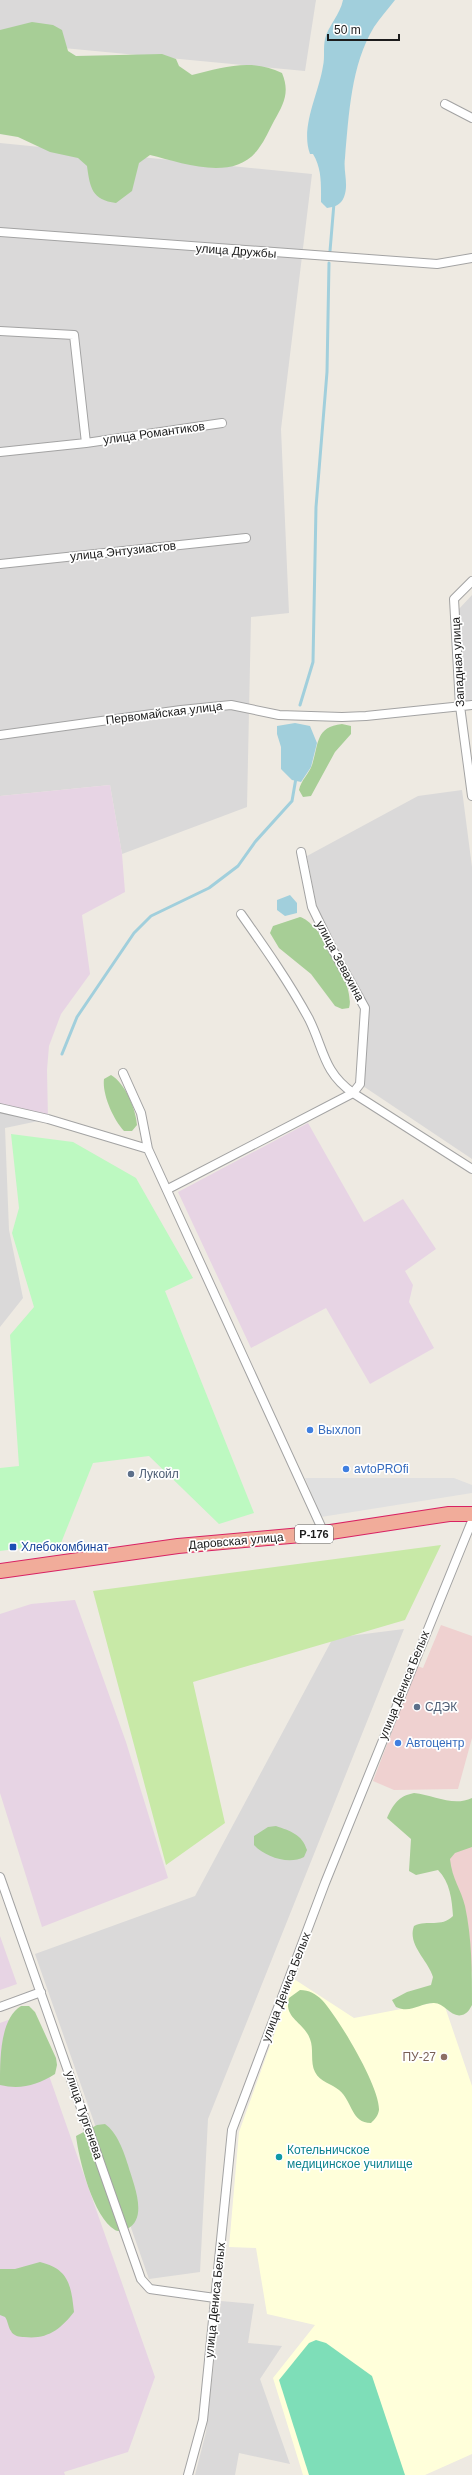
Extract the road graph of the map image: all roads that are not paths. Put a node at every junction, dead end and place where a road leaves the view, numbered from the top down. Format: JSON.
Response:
{"nodes":[{"id":1,"x":445,"y":104,"type":"dead end"},
{"id":2,"x":472,"y":118,"type":"edge"},
{"id":3,"x":0,"y":232,"type":"edge"},
{"id":4,"x":472,"y":258,"type":"edge"},
{"id":5,"x":0,"y":332,"type":"edge"},
{"id":6,"x":222,"y":423,"type":"dead end"},
{"id":7,"x":86,"y":443,"type":"junction"},
{"id":8,"x":0,"y":452,"type":"edge"},
{"id":9,"x":246,"y":538,"type":"dead end"},
{"id":10,"x":0,"y":564,"type":"edge"},
{"id":11,"x":472,"y":581,"type":"edge"},
{"id":12,"x":472,"y":705,"type":"edge"},
{"id":13,"x":460,"y":706,"type":"junction"},
{"id":14,"x":0,"y":735,"type":"edge"},
{"id":15,"x":472,"y":796,"type":"edge"},
{"id":16,"x":301,"y":852,"type":"dead end"},
{"id":17,"x":241,"y":914,"type":"dead end"},
{"id":18,"x":123,"y":1073,"type":"dead end"},
{"id":19,"x":353,"y":1093,"type":"junction"},
{"id":20,"x":0,"y":1108,"type":"edge"},
{"id":21,"x":148,"y":1149,"type":"junction"},
{"id":22,"x":472,"y":1169,"type":"edge"},
{"id":23,"x":168,"y":1189,"type":"junction"},
{"id":24,"x":472,"y":1514,"type":"edge"},
{"id":25,"x":472,"y":1522,"type":"edge"},
{"id":26,"x":324,"y":1533,"type":"junction"},
{"id":27,"x":0,"y":1571,"type":"edge"},
{"id":28,"x":0,"y":1877,"type":"edge"},
{"id":29,"x":41,"y":1992,"type":"junction"},
{"id":30,"x":0,"y":2008,"type":"edge"},
{"id":31,"x":215,"y":2298,"type":"junction"},
{"id":32,"x":188,"y":2475,"type":"edge"}],
"edges":[{"from":1,"to":2,"type":"street"},
{"from":3,"to":4,"type":"street","name":"улица Дружбы"},
{"from":5,"to":7,"type":"street","name":"улица Романтиков"},
{"from":6,"to":7,"type":"street","name":"улица Романтиков"},
{"from":7,"to":8,"type":"street","name":"улица Романтиков"},
{"from":9,"to":10,"type":"street","name":"улица Энтузиастов"},
{"from":11,"to":13,"type":"street","name":"Западная улица"},
{"from":12,"to":13,"type":"street","name":"Первомайская улица"},
{"from":13,"to":14,"type":"street","name":"Первомайская улица"},
{"from":13,"to":15,"type":"street","name":"Западная улица"},
{"from":16,"to":19,"type":"street","name":"улица Зевахина"},
{"from":17,"to":19,"type":"street"},
{"from":18,"to":21,"type":"street"},
{"from":19,"to":22,"type":"street"},
{"from":19,"to":23,"type":"street"},
{"from":20,"to":21,"type":"street"},
{"from":21,"to":23,"type":"street"},
{"from":23,"to":26,"type":"street"},
{"from":24,"to":26,"type":"highway","name":"Даровская улица","number":"Р-176"},
{"from":25,"to":31,"type":"street","name":"улица Дениса Белых"},
{"from":26,"to":27,"type":"highway","name":"Даровская улица","number":"Р-176"},
{"from":28,"to":29,"type":"street","name":"улица Тургенева"},
{"from":29,"to":30,"type":"street"},
{"from":29,"to":31,"type":"street","name":"улица Тургенева"},
{"from":31,"to":32,"type":"street","name":"улица Дениса Белых"}]}
